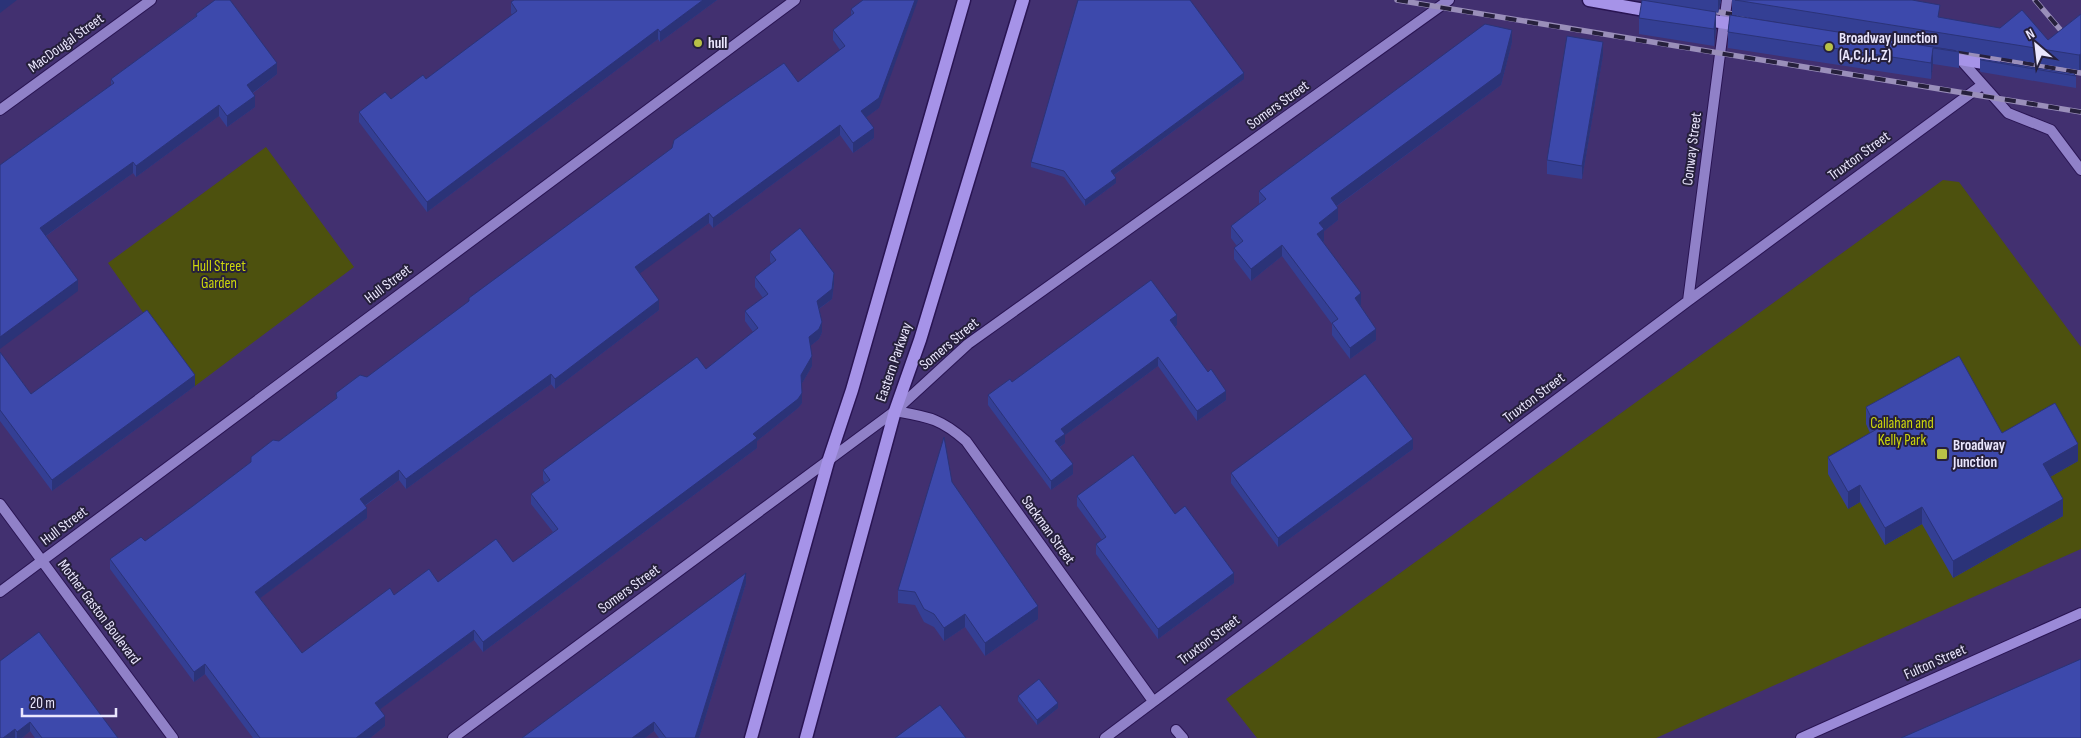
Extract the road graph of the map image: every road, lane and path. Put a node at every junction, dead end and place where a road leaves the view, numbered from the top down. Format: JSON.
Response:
{"nodes":[{"id":1,"x":150,"y":0,"type":"edge"},
{"id":2,"x":795,"y":0,"type":"edge"},
{"id":3,"x":964,"y":0,"type":"edge"},
{"id":4,"x":1024,"y":0,"type":"edge"},
{"id":5,"x":1449,"y":0,"type":"edge"},
{"id":6,"x":1588,"y":0,"type":"edge"},
{"id":7,"x":1727,"y":0,"type":"edge"},
{"id":8,"x":1665,"y":13,"type":"edge"},
{"id":9,"x":1684,"y":16,"type":"edge"},
{"id":10,"x":1724,"y":23,"type":"junction"},
{"id":11,"x":1762,"y":29,"type":"edge"},
{"id":12,"x":1933,"y":55,"type":"edge"},
{"id":13,"x":1960,"y":59,"type":"junction"},
{"id":14,"x":2006,"y":67,"type":"edge"},
{"id":15,"x":1982,"y":84,"type":"junction"},
{"id":16,"x":0,"y":110,"type":"edge"},
{"id":17,"x":2081,"y":170,"type":"edge"},
{"id":18,"x":1688,"y":301,"type":"junction"},
{"id":19,"x":895,"y":411,"type":"junction"},
{"id":20,"x":828,"y":462,"type":"junction"},
{"id":21,"x":0,"y":504,"type":"edge"},
{"id":22,"x":42,"y":561,"type":"junction"},
{"id":23,"x":0,"y":592,"type":"edge"},
{"id":24,"x":2081,"y":613,"type":"edge"},
{"id":25,"x":1153,"y":701,"type":"junction"},
{"id":26,"x":173,"y":738,"type":"edge"},
{"id":27,"x":453,"y":738,"type":"edge"},
{"id":28,"x":751,"y":738,"type":"edge"},
{"id":29,"x":806,"y":738,"type":"edge"},
{"id":30,"x":1105,"y":738,"type":"edge"},
{"id":31,"x":1801,"y":738,"type":"edge"}],
"edges":[{"from":1,"to":16,"type":"street","name":"MacDougal Street"},
{"from":2,"to":22,"type":"street","name":"Hull Street"},
{"from":3,"to":20,"type":"main road","name":"Eastern Parkway"},
{"from":4,"to":19,"type":"main road","name":"Eastern Parkway"},
{"from":5,"to":19,"type":"street","name":"Somers Street"},
{"from":6,"to":8,"type":"main road"},
{"from":7,"to":10,"type":"street","name":"Conway Street"},
{"from":9,"to":10,"type":"main road"},
{"from":10,"to":11,"type":"main road"},
{"from":10,"to":18,"type":"street","name":"Conway Street"},
{"from":12,"to":13,"type":"main road"},
{"from":13,"to":14,"type":"main road"},
{"from":13,"to":15,"type":"street"},
{"from":15,"to":17,"type":"street"},
{"from":15,"to":18,"type":"street","name":"Truxton Street"},
{"from":18,"to":25,"type":"street","name":"Truxton Street"},
{"from":19,"to":20,"type":"street","name":"Somers Street"},
{"from":19,"to":25,"type":"street","name":"Sackman Street"},
{"from":19,"to":29,"type":"main road","name":"Eastern Parkway"},
{"from":20,"to":27,"type":"street","name":"Somers Street"},
{"from":20,"to":28,"type":"main road","name":"Eastern Parkway"},
{"from":21,"to":22,"type":"street","name":"Mother Gaston Boulevard"},
{"from":22,"to":23,"type":"street","name":"Hull Street"},
{"from":22,"to":26,"type":"street","name":"Mother Gaston Boulevard"},
{"from":24,"to":31,"type":"main road","name":"Fulton Street"},
{"from":25,"to":30,"type":"street","name":"Truxton Street"}]}
